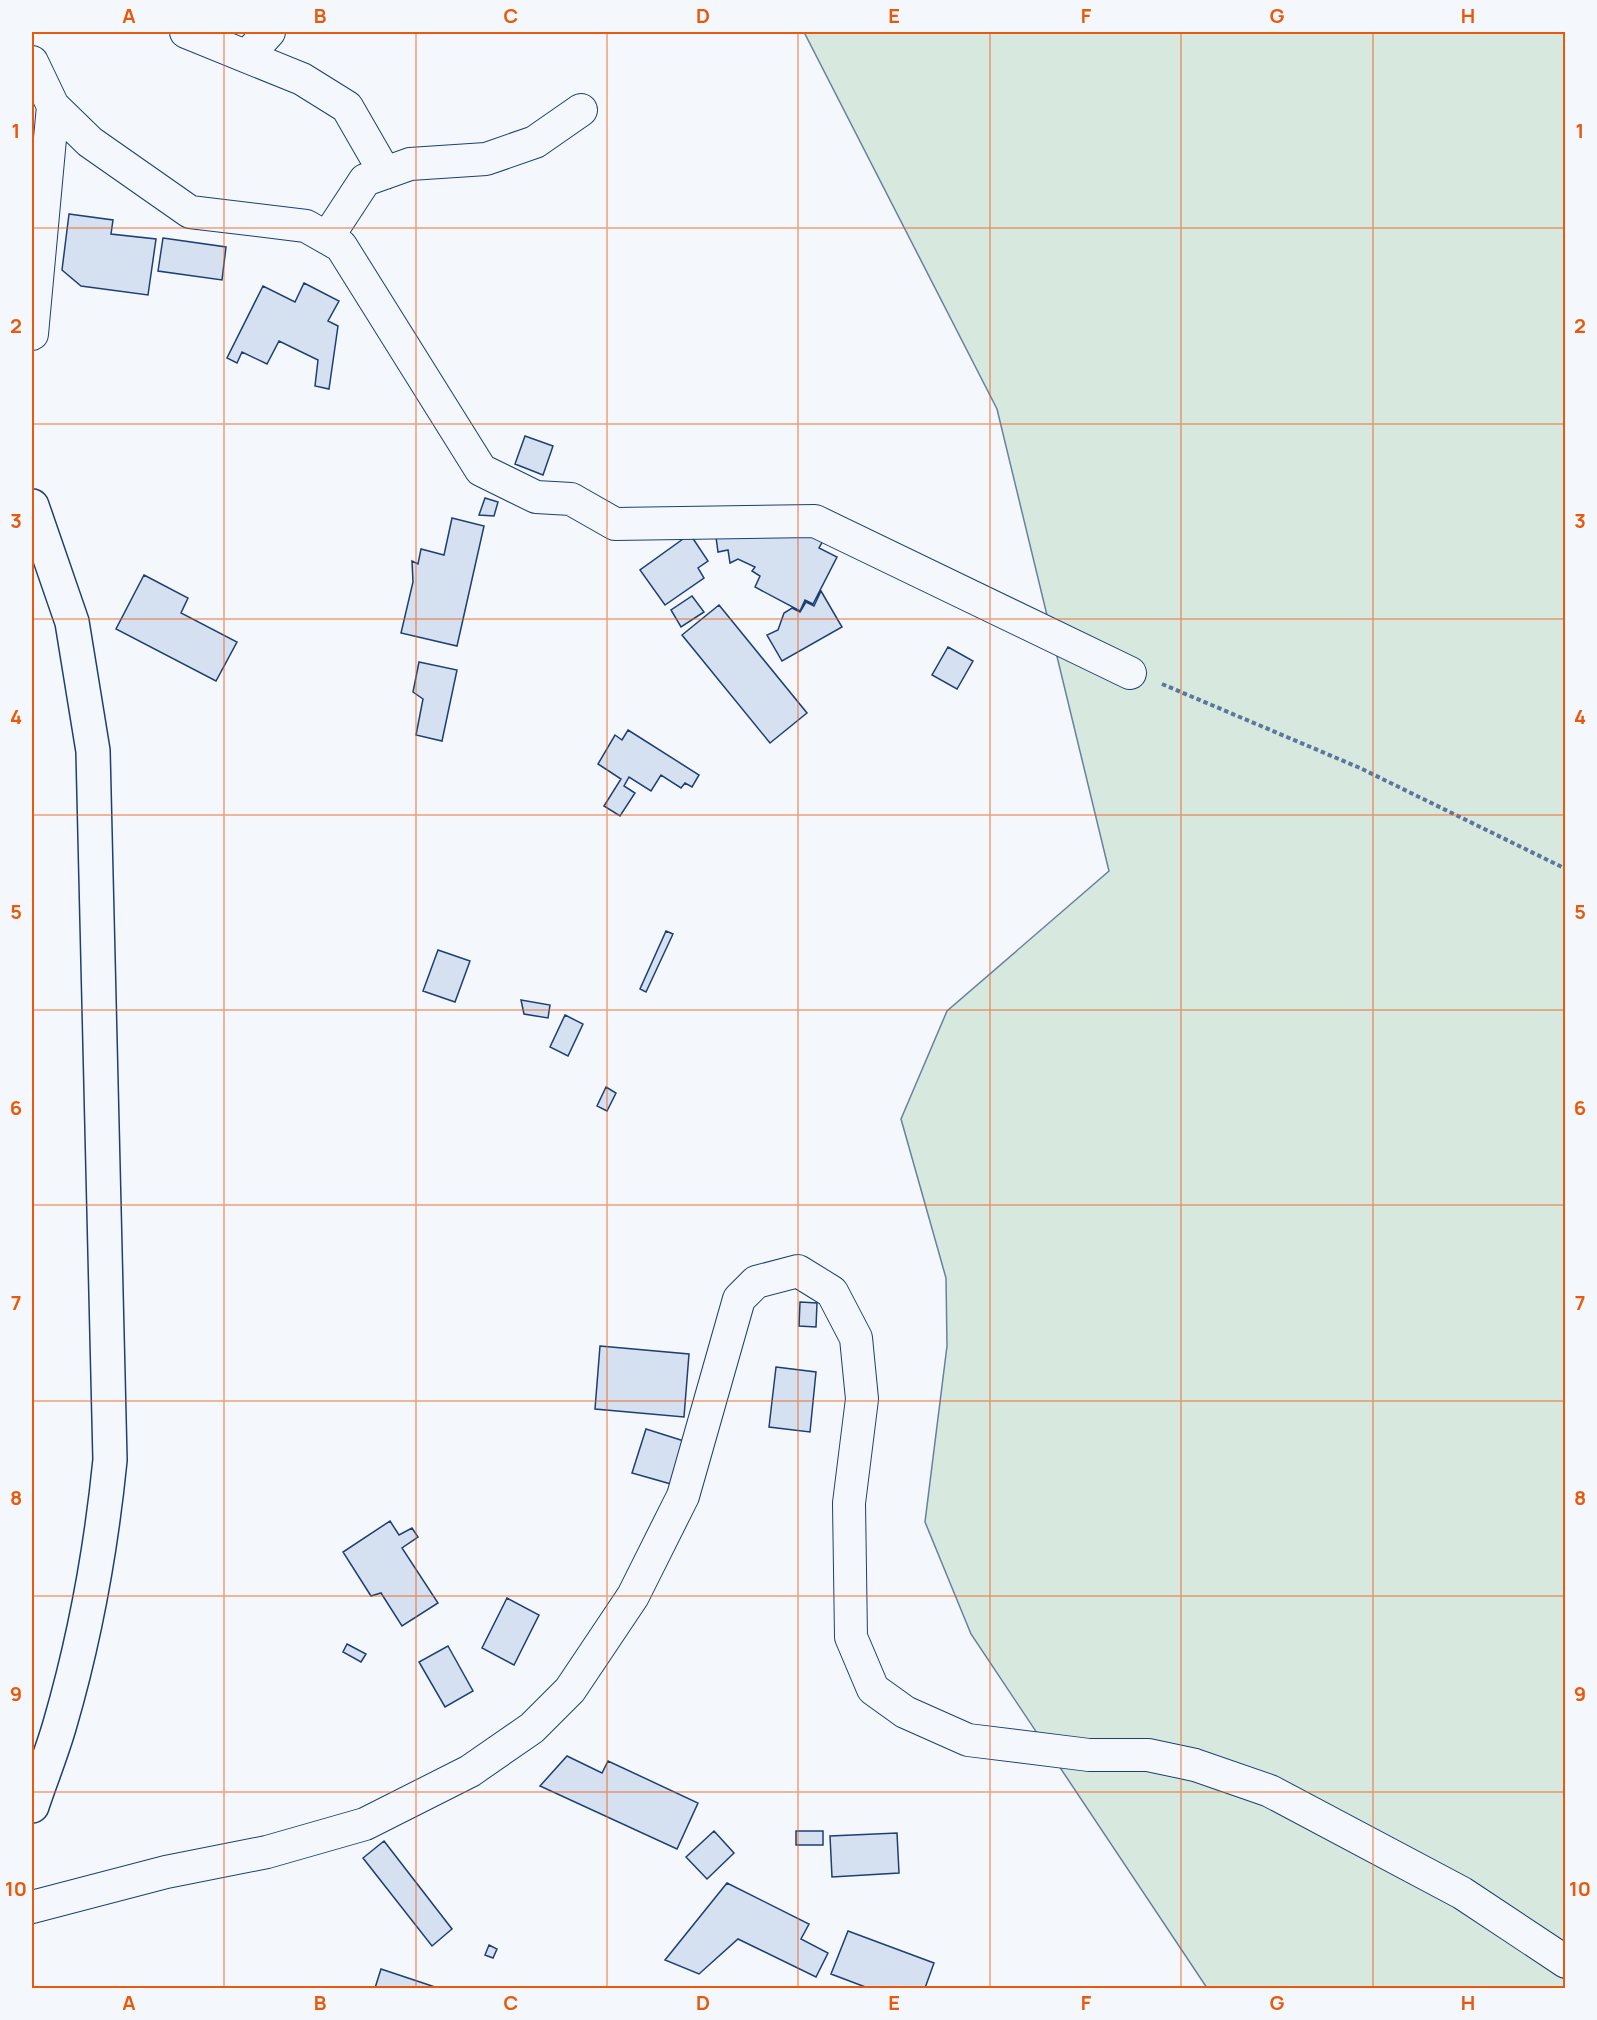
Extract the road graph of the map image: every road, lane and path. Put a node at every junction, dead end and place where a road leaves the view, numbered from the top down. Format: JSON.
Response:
{"nodes":[{"id":1,"x":186,"y":32,"type":"edge"},
{"id":2,"x":269,"y":32,"type":"edge"},
{"id":3,"x":247,"y":56,"type":"junction"},
{"id":4,"x":32,"y":62,"type":"edge"},
{"id":5,"x":53,"y":106,"type":"junction"},
{"id":6,"x":581,"y":110,"type":"dead end"},
{"id":7,"x":385,"y":173,"type":"junction"},
{"id":8,"x":327,"y":238,"type":"junction"},
{"id":9,"x":32,"y":334,"type":"edge"},
{"id":10,"x":32,"y":506,"type":"edge"},
{"id":11,"x":1130,"y":673,"type":"joint"},
{"id":12,"x":1566,"y":869,"type":"edge"},
{"id":13,"x":32,"y":1806,"type":"edge"},
{"id":14,"x":32,"y":1907,"type":"edge"},
{"id":15,"x":1566,"y":1962,"type":"edge"}],
"edges":[{"from":1,"to":3,"type":"street"},
{"from":2,"to":3,"type":"street"},
{"from":3,"to":7,"type":"street"},
{"from":4,"to":5,"type":"street"},
{"from":5,"to":8,"type":"street"},
{"from":5,"to":9,"type":"street"},
{"from":6,"to":7,"type":"street"},
{"from":7,"to":8,"type":"street"},
{"from":8,"to":11,"type":"street"},
{"from":10,"to":13,"type":"street"},
{"from":11,"to":12,"type":"path"},
{"from":14,"to":15,"type":"street"}]}
